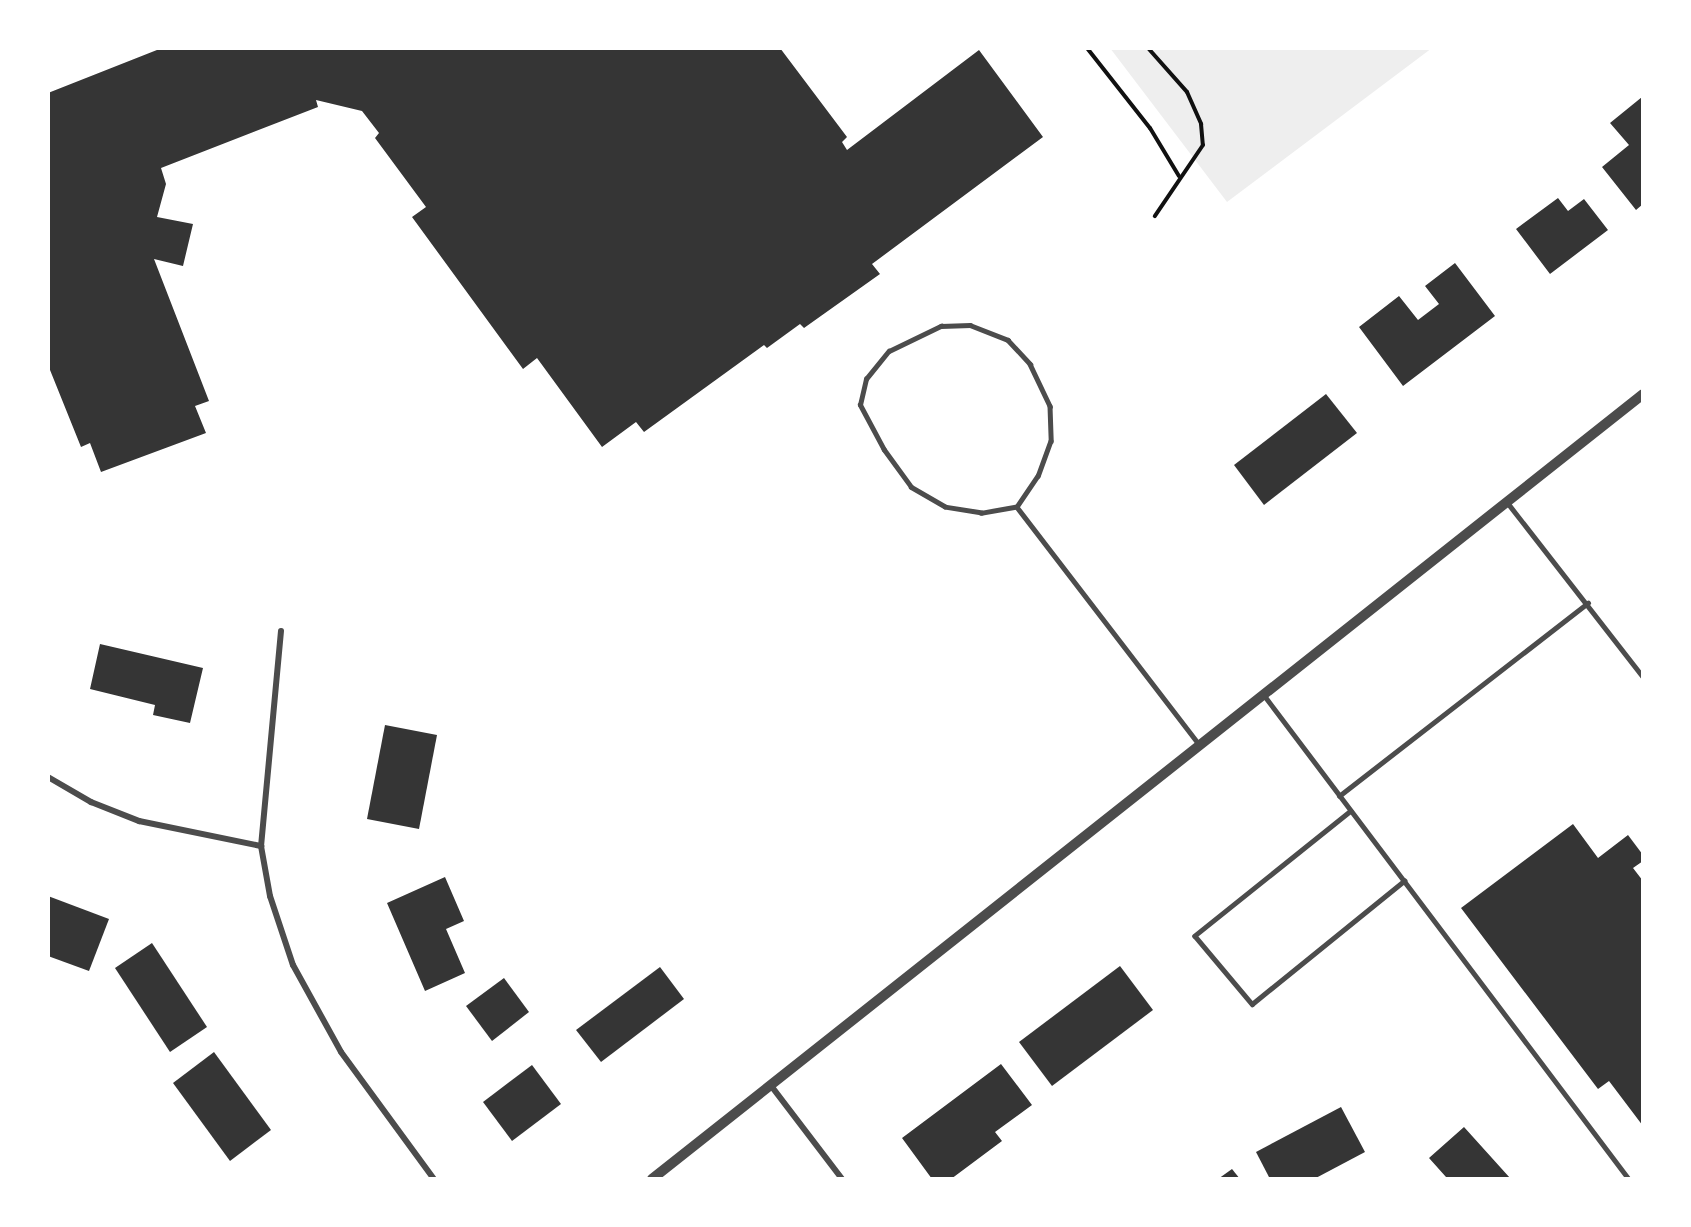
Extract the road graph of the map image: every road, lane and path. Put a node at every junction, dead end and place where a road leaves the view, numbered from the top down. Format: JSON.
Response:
{"nodes":[{"id":1,"x":1087,"y":48,"type":"edge"},
{"id":2,"x":1149,"y":48,"type":"edge"},
{"id":3,"x":1179,"y":176,"type":"junction"},
{"id":4,"x":1155,"y":216,"type":"dead end"},
{"id":5,"x":1643,"y":394,"type":"edge"},
{"id":6,"x":1508,"y":502,"type":"junction"},
{"id":7,"x":1017,"y":507,"type":"junction"},
{"id":8,"x":1588,"y":603,"type":"junction"},
{"id":9,"x":280,"y":632,"type":"dead end"},
{"id":10,"x":1643,"y":677,"type":"edge"},
{"id":11,"x":1264,"y":695,"type":"junction"},
{"id":12,"x":1201,"y":746,"type":"junction"},
{"id":13,"x":48,"y":777,"type":"edge"},
{"id":14,"x":1339,"y":796,"type":"junction"},
{"id":15,"x":1350,"y":811,"type":"junction"},
{"id":16,"x":261,"y":846,"type":"junction"},
{"id":17,"x":1404,"y":881,"type":"junction"},
{"id":18,"x":772,"y":1087,"type":"junction"},
{"id":19,"x":434,"y":1179,"type":"edge"},
{"id":20,"x":652,"y":1179,"type":"edge"},
{"id":21,"x":842,"y":1179,"type":"edge"},
{"id":22,"x":1629,"y":1179,"type":"edge"}],
"edges":[{"from":1,"to":3,"type":"path"},
{"from":2,"to":3,"type":"path"},
{"from":3,"to":4,"type":"path"},
{"from":5,"to":6,"type":"street"},
{"from":6,"to":8,"type":"lane"},
{"from":6,"to":11,"type":"street"},
{"from":7,"to":7,"type":"lane"},
{"from":7,"to":12,"type":"lane"},
{"from":8,"to":10,"type":"lane"},
{"from":8,"to":14,"type":"lane"},
{"from":9,"to":16,"type":"street"},
{"from":11,"to":12,"type":"street"},
{"from":11,"to":14,"type":"lane"},
{"from":12,"to":18,"type":"street"},
{"from":13,"to":16,"type":"street"},
{"from":14,"to":15,"type":"lane"},
{"from":15,"to":17,"type":"lane"},
{"from":15,"to":17,"type":"lane"},
{"from":16,"to":19,"type":"street"},
{"from":17,"to":22,"type":"lane"},
{"from":18,"to":20,"type":"street"},
{"from":18,"to":21,"type":"street"}]}
